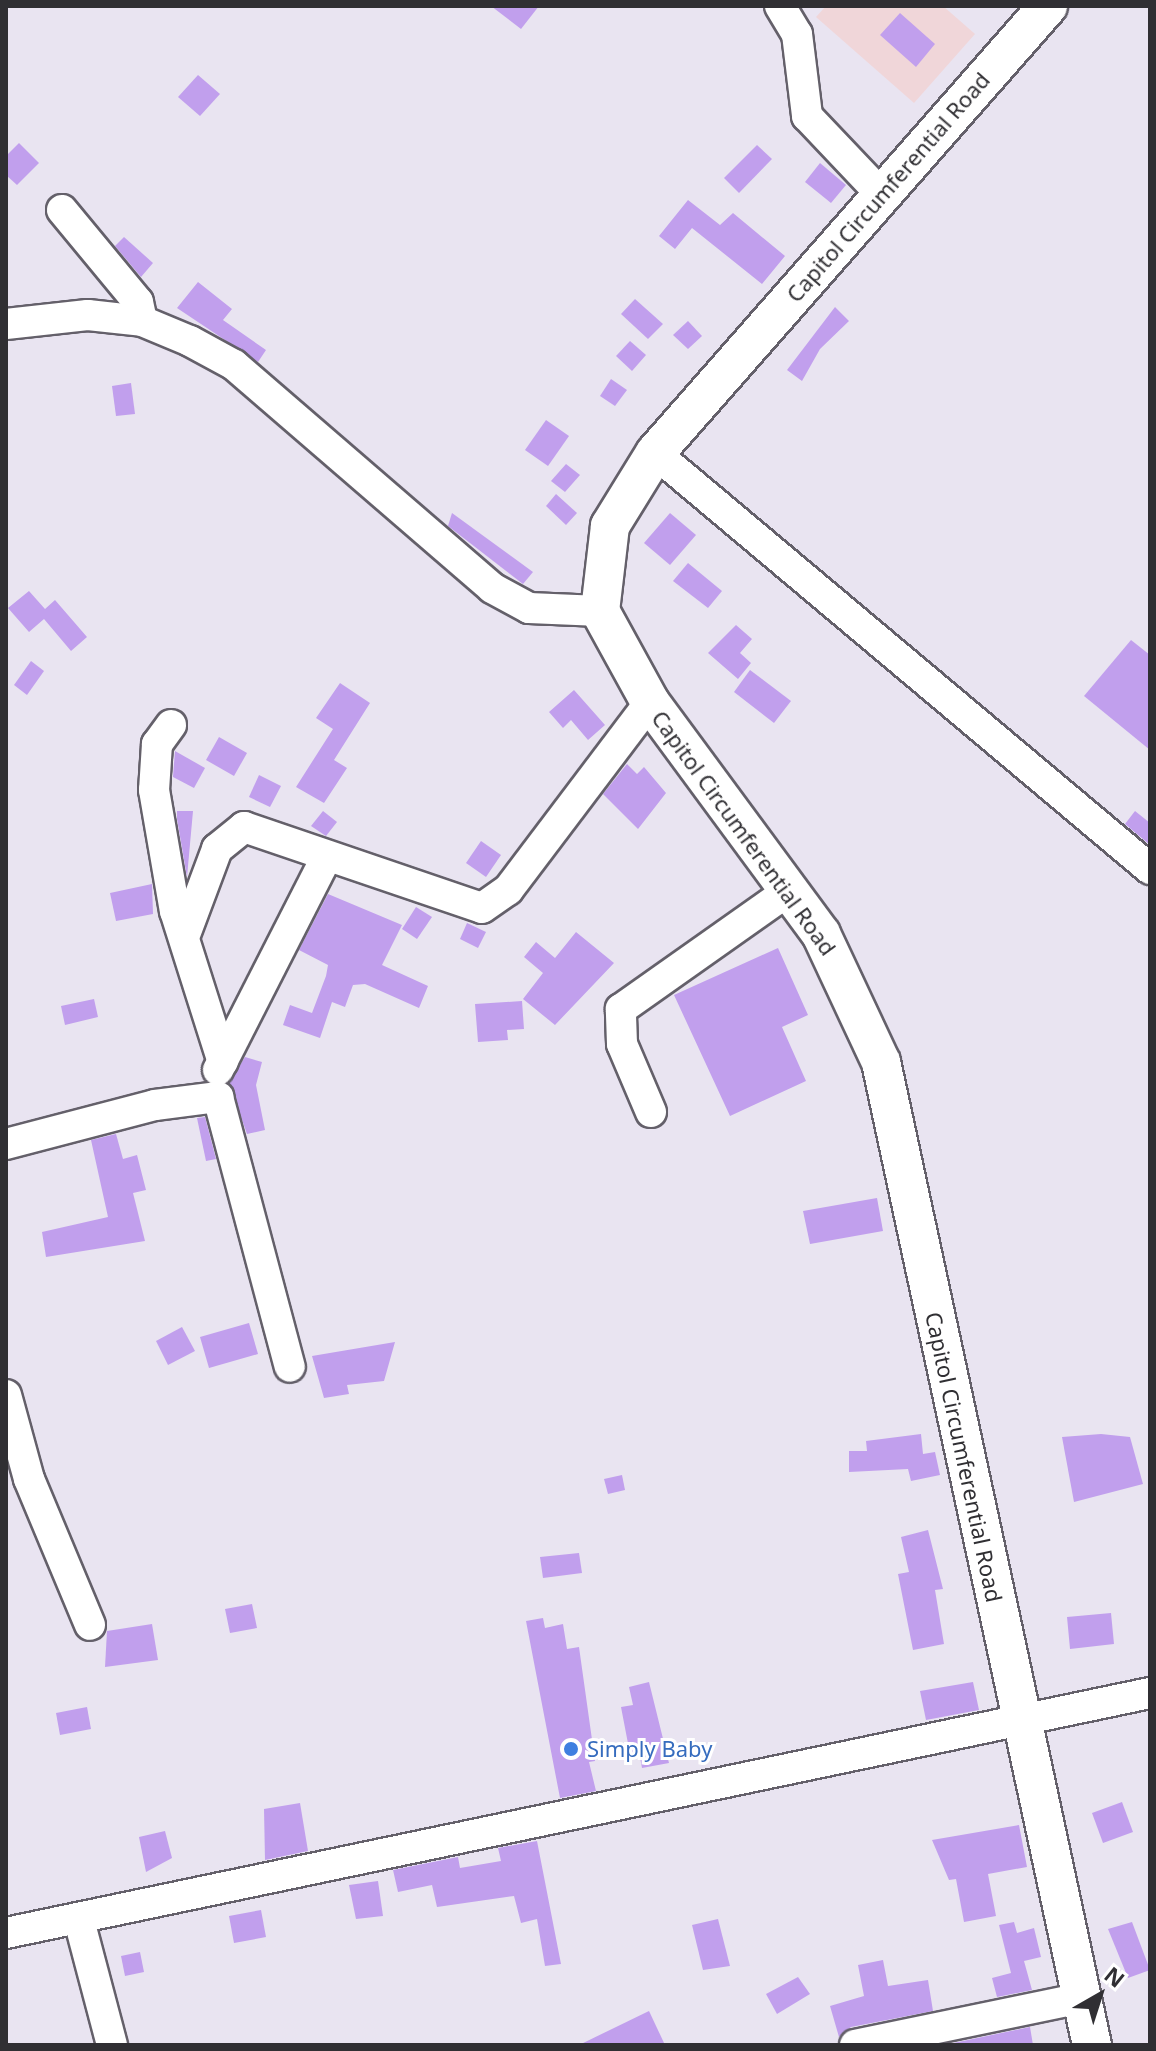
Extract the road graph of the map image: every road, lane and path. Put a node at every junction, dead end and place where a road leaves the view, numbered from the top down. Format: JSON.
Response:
{"nodes":[{"id":1,"x":780,"y":6,"type":"edge"},
{"id":2,"x":1048,"y":6,"type":"edge"},
{"id":3,"x":882,"y":195,"type":"junction"},
{"id":4,"x":62,"y":210,"type":"dead end"},
{"id":5,"x":142,"y":321,"type":"junction"},
{"id":6,"x":6,"y":324,"type":"edge"},
{"id":7,"x":655,"y":453,"type":"junction"},
{"id":8,"x":600,"y":611,"type":"junction"},
{"id":9,"x":650,"y":702,"type":"junction"},
{"id":10,"x":171,"y":725,"type":"dead end"},
{"id":11,"x":326,"y":858,"type":"junction"},
{"id":12,"x":1150,"y":869,"type":"edge"},
{"id":13,"x":790,"y":890,"type":"junction"},
{"id":14,"x":186,"y":932,"type":"junction"},
{"id":15,"x":223,"y":1062,"type":"junction"},
{"id":16,"x":201,"y":1098,"type":"junction"},
{"id":17,"x":651,"y":1112,"type":"dead end"},
{"id":18,"x":6,"y":1144,"type":"edge"},
{"id":19,"x":290,"y":1367,"type":"dead end"},
{"id":20,"x":6,"y":1395,"type":"edge"},
{"id":21,"x":90,"y":1625,"type":"dead end"},
{"id":22,"x":1150,"y":1693,"type":"edge"},
{"id":23,"x":1020,"y":1721,"type":"junction"},
{"id":24,"x":79,"y":1920,"type":"junction"},
{"id":25,"x":6,"y":1933,"type":"edge"},
{"id":26,"x":1082,"y":1998,"type":"junction"},
{"id":27,"x":112,"y":2045,"type":"edge"},
{"id":28,"x":855,"y":2045,"type":"edge"},
{"id":29,"x":1092,"y":2045,"type":"edge"}],
"edges":[{"from":1,"to":3,"type":"street"},
{"from":2,"to":3,"type":"main road","name":"Capitol Circumferential Road"},
{"from":3,"to":7,"type":"main road","name":"Capitol Circumferential Road"},
{"from":4,"to":5,"type":"street"},
{"from":5,"to":6,"type":"street"},
{"from":5,"to":8,"type":"street"},
{"from":7,"to":8,"type":"main road","name":"Capitol Circumferential Road"},
{"from":7,"to":12,"type":"street"},
{"from":8,"to":9,"type":"main road","name":"Capitol Circumferential Road"},
{"from":9,"to":11,"type":"street"},
{"from":9,"to":13,"type":"main road","name":"Capitol Circumferential Road"},
{"from":10,"to":14,"type":"street"},
{"from":11,"to":14,"type":"street"},
{"from":11,"to":15,"type":"street"},
{"from":13,"to":17,"type":"street"},
{"from":13,"to":23,"type":"main road","name":"Capitol Circumferential Road"},
{"from":14,"to":15,"type":"street"},
{"from":15,"to":16,"type":"street"},
{"from":16,"to":18,"type":"street"},
{"from":16,"to":19,"type":"street"},
{"from":20,"to":21,"type":"street"},
{"from":22,"to":23,"type":"street"},
{"from":23,"to":24,"type":"street"},
{"from":23,"to":26,"type":"main road","name":"Capitol Circumferential Road"},
{"from":24,"to":25,"type":"street"},
{"from":24,"to":27,"type":"street"},
{"from":26,"to":28,"type":"street"},
{"from":26,"to":29,"type":"main road","name":"Capitol Circumferential Road"}]}
